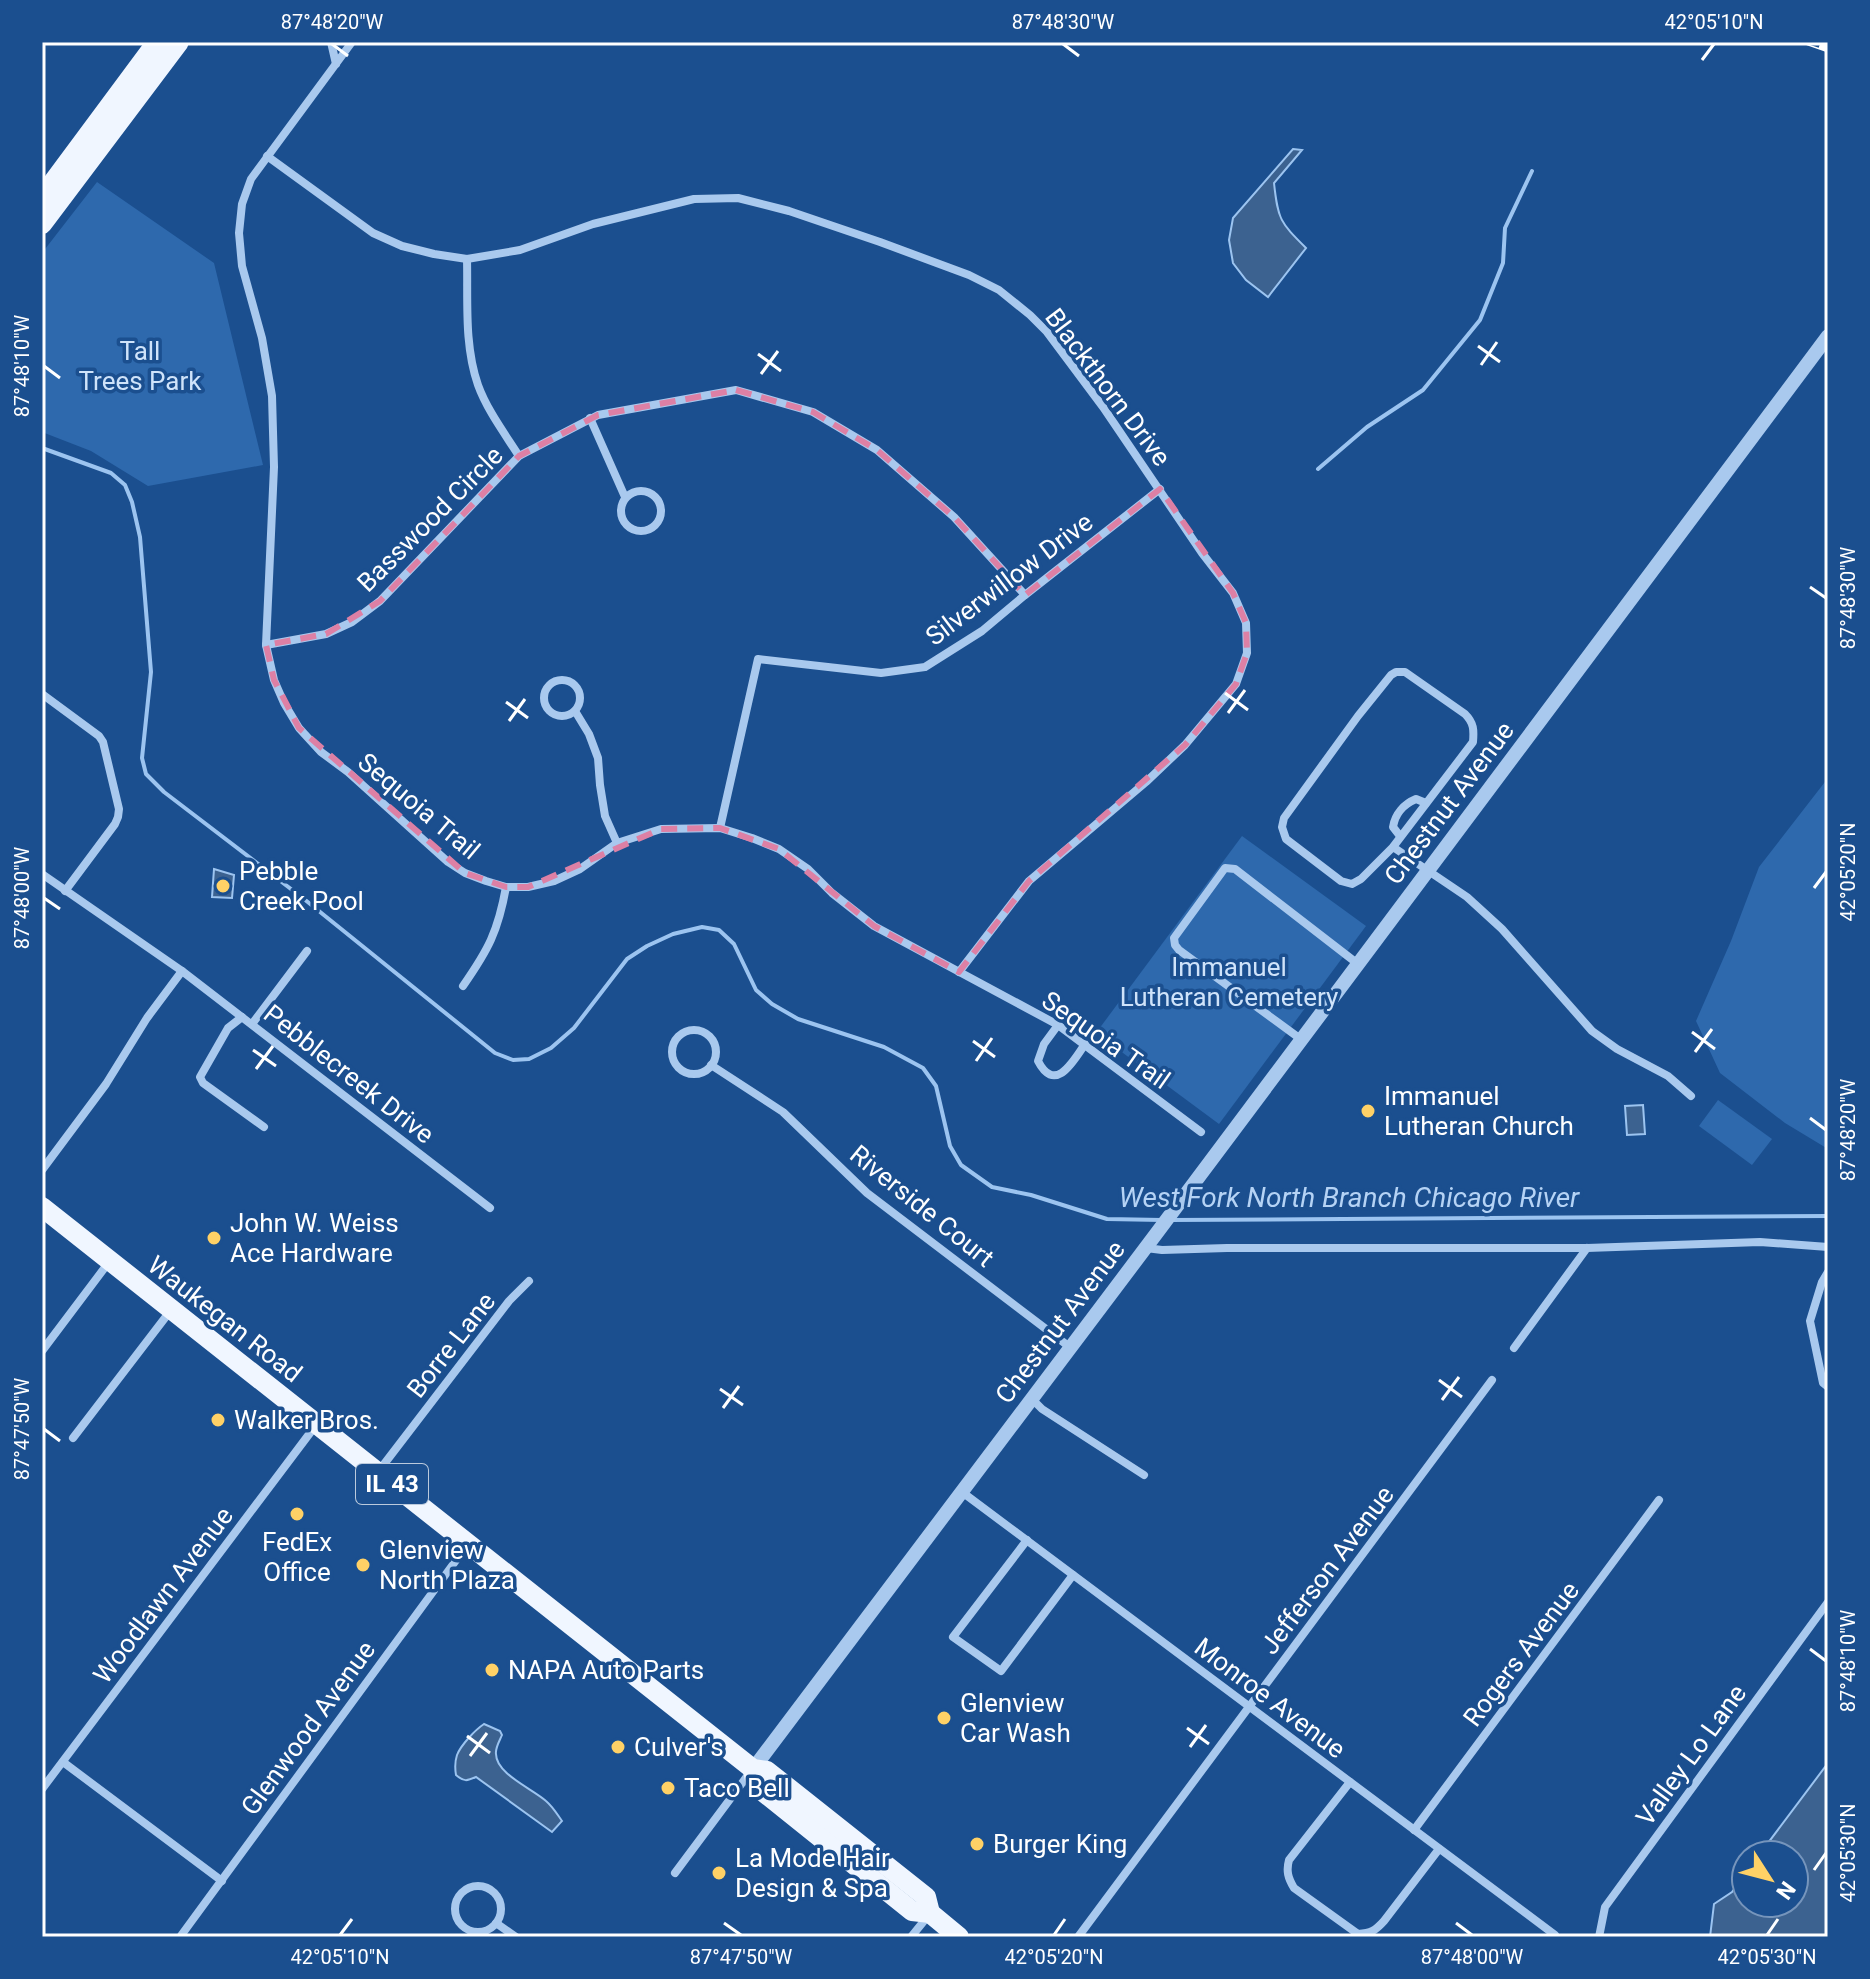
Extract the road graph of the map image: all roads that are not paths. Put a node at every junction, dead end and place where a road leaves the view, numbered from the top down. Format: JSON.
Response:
{"nodes":[{"id":1,"x":157,"y":42,"type":"edge"},
{"id":2,"x":179,"y":42,"type":"edge"},
{"id":3,"x":331,"y":42,"type":"edge"},
{"id":4,"x":352,"y":42,"type":"edge"},
{"id":5,"x":336,"y":64,"type":"junction"},
{"id":6,"x":267,"y":156,"type":"junction"},
{"id":7,"x":42,"y":197,"type":"edge"},
{"id":8,"x":42,"y":224,"type":"edge"},
{"id":9,"x":467,"y":259,"type":"junction"},
{"id":10,"x":1828,"y":336,"type":"edge"},
{"id":11,"x":590,"y":418,"type":"junction"},
{"id":12,"x":519,"y":456,"type":"junction"},
{"id":13,"x":1160,"y":489,"type":"junction"},
{"id":14,"x":625,"y":497,"type":"junction"},
{"id":15,"x":1025,"y":595,"type":"junction"},
{"id":16,"x":266,"y":645,"type":"junction"},
{"id":17,"x":42,"y":694,"type":"edge"},
{"id":18,"x":575,"y":711,"type":"junction"},
{"id":19,"x":1426,"y":803,"type":"junction"},
{"id":20,"x":720,"y":828,"type":"junction"},
{"id":21,"x":1400,"y":836,"type":"junction"},
{"id":22,"x":617,"y":843,"type":"junction"},
{"id":23,"x":1393,"y":847,"type":"junction"},
{"id":24,"x":1430,"y":870,"type":"junction"},
{"id":25,"x":42,"y":874,"type":"edge"},
{"id":26,"x":506,"y":887,"type":"junction"},
{"id":27,"x":65,"y":891,"type":"junction"},
{"id":28,"x":307,"y":951,"type":"dead end"},
{"id":29,"x":1358,"y":964,"type":"junction"},
{"id":30,"x":182,"y":971,"type":"junction"},
{"id":31,"x":959,"y":972,"type":"junction"},
{"id":32,"x":463,"y":986,"type":"dead end"},
{"id":33,"x":242,"y":1017,"type":"junction"},
{"id":34,"x":252,"y":1024,"type":"junction"},
{"id":35,"x":1058,"y":1025,"type":"junction"},
{"id":36,"x":1302,"y":1040,"type":"junction"},
{"id":37,"x":1085,"y":1044,"type":"junction"},
{"id":38,"x":711,"y":1065,"type":"junction"},
{"id":39,"x":1691,"y":1096,"type":"dead end"},
{"id":40,"x":264,"y":1127,"type":"dead end"},
{"id":41,"x":1201,"y":1132,"type":"dead end"},
{"id":42,"x":42,"y":1170,"type":"edge"},
{"id":43,"x":42,"y":1207,"type":"edge"},
{"id":44,"x":490,"y":1208,"type":"dead end"},
{"id":45,"x":1828,"y":1247,"type":"edge"},
{"id":46,"x":1146,"y":1248,"type":"junction"},
{"id":47,"x":1587,"y":1248,"type":"junction"},
{"id":48,"x":110,"y":1261,"type":"junction"},
{"id":49,"x":1828,"y":1272,"type":"edge"},
{"id":50,"x":529,"y":1281,"type":"dead end"},
{"id":51,"x":172,"y":1310,"type":"junction"},
{"id":52,"x":1071,"y":1348,"type":"junction"},
{"id":53,"x":1514,"y":1348,"type":"dead end"},
{"id":54,"x":42,"y":1351,"type":"edge"},
{"id":55,"x":1492,"y":1380,"type":"dead end"},
{"id":56,"x":1828,"y":1387,"type":"edge"},
{"id":57,"x":1032,"y":1399,"type":"junction"},
{"id":58,"x":317,"y":1424,"type":"junction"},
{"id":59,"x":73,"y":1438,"type":"dead end"},
{"id":60,"x":378,"y":1473,"type":"junction"},
{"id":61,"x":1144,"y":1475,"type":"dead end"},
{"id":62,"x":962,"y":1492,"type":"junction"},
{"id":63,"x":1659,"y":1500,"type":"dead end"},
{"id":64,"x":1027,"y":1540,"type":"junction"},
{"id":65,"x":468,"y":1544,"type":"junction"},
{"id":66,"x":1073,"y":1575,"type":"junction"},
{"id":67,"x":1828,"y":1602,"type":"edge"},
{"id":68,"x":1249,"y":1707,"type":"junction"},
{"id":69,"x":63,"y":1762,"type":"junction"},
{"id":70,"x":753,"y":1769,"type":"junction"},
{"id":71,"x":1350,"y":1782,"type":"junction"},
{"id":72,"x":42,"y":1789,"type":"edge"},
{"id":73,"x":1414,"y":1830,"type":"junction"},
{"id":74,"x":1439,"y":1849,"type":"junction"},
{"id":75,"x":675,"y":1873,"type":"dead end"},
{"id":76,"x":222,"y":1881,"type":"junction"},
{"id":77,"x":930,"y":1913,"type":"junction"},
{"id":78,"x":496,"y":1923,"type":"junction"},
{"id":79,"x":1555,"y":1935,"type":"edge"},
{"id":80,"x":180,"y":1937,"type":"edge"},
{"id":81,"x":516,"y":1937,"type":"edge"},
{"id":82,"x":911,"y":1937,"type":"edge"},
{"id":83,"x":959,"y":1937,"type":"edge"},
{"id":84,"x":1078,"y":1937,"type":"edge"},
{"id":85,"x":1599,"y":1937,"type":"edge"}],
"edges":[{"from":1,"to":7,"type":"main road"},
{"from":2,"to":8,"type":"main road"},
{"from":3,"to":5,"type":"street"},
{"from":4,"to":5,"type":"street","name":"Sequoia Trail"},
{"from":5,"to":6,"type":"street","name":"Sequoia Trail"},
{"from":6,"to":9,"type":"street","name":"Blackthorn Drive"},
{"from":6,"to":16,"type":"street","name":"Sequoia Trail"},
{"from":9,"to":12,"type":"street"},
{"from":9,"to":13,"type":"street","name":"Blackthorn Drive"},
{"from":10,"to":24,"type":"street","name":"Chestnut Avenue"},
{"from":11,"to":12,"type":"street","name":"Basswood Circle"},
{"from":11,"to":14,"type":"street"},
{"from":11,"to":15,"type":"street","name":"Basswood Circle"},
{"from":12,"to":16,"type":"street","name":"Basswood Circle"},
{"from":13,"to":15,"type":"street","name":"Silverwillow Drive"},
{"from":13,"to":31,"type":"street","name":"Blackthorn Drive"},
{"from":14,"to":14,"type":"street"},
{"from":15,"to":20,"type":"street","name":"Silverwillow Drive"},
{"from":16,"to":26,"type":"street","name":"Sequoia Trail"},
{"from":17,"to":27,"type":"street"},
{"from":18,"to":18,"type":"street"},
{"from":18,"to":22,"type":"street"},
{"from":19,"to":21,"type":"street"},
{"from":19,"to":21,"type":"street"},
{"from":19,"to":23,"type":"street"},
{"from":20,"to":22,"type":"street","name":"Sequoia Trail"},
{"from":20,"to":31,"type":"street","name":"Sequoia Trail"},
{"from":21,"to":23,"type":"street"},
{"from":22,"to":26,"type":"street","name":"Sequoia Trail"},
{"from":23,"to":24,"type":"street"},
{"from":24,"to":29,"type":"street","name":"Chestnut Avenue"},
{"from":24,"to":39,"type":"street"},
{"from":25,"to":27,"type":"street","name":"Pebblecreek Drive"},
{"from":26,"to":32,"type":"street"},
{"from":27,"to":30,"type":"street","name":"Pebblecreek Drive"},
{"from":28,"to":34,"type":"street"},
{"from":29,"to":36,"type":"street","name":"Chestnut Avenue"},
{"from":29,"to":36,"type":"street"},
{"from":30,"to":33,"type":"street","name":"Pebblecreek Drive"},
{"from":30,"to":42,"type":"street"},
{"from":31,"to":35,"type":"street","name":"Sequoia Trail"},
{"from":33,"to":34,"type":"street","name":"Pebblecreek Drive"},
{"from":33,"to":40,"type":"street"},
{"from":34,"to":44,"type":"street","name":"Pebblecreek Drive"},
{"from":35,"to":37,"type":"street","name":"Sequoia Trail"},
{"from":35,"to":37,"type":"street"},
{"from":36,"to":46,"type":"street","name":"Chestnut Avenue"},
{"from":37,"to":41,"type":"street","name":"Sequoia Trail"},
{"from":38,"to":38,"type":"street"},
{"from":38,"to":52,"type":"street","name":"Riverside Court"},
{"from":43,"to":48,"type":"main road","name":"Waukegan Road","number":"IL 43"},
{"from":45,"to":47,"type":"street"},
{"from":46,"to":47,"type":"street"},
{"from":46,"to":52,"type":"street","name":"Chestnut Avenue"},
{"from":47,"to":53,"type":"street"},
{"from":48,"to":51,"type":"main road","name":"Waukegan Road","number":"IL 43"},
{"from":48,"to":54,"type":"street"},
{"from":49,"to":56,"type":"street"},
{"from":50,"to":60,"type":"street","name":"Borre Lane"},
{"from":51,"to":58,"type":"main road","name":"Waukegan Road","number":"IL 43"},
{"from":51,"to":59,"type":"street"},
{"from":52,"to":57,"type":"street","name":"Chestnut Avenue"},
{"from":55,"to":68,"type":"street","name":"Jefferson Avenue"},
{"from":57,"to":61,"type":"street"},
{"from":57,"to":62,"type":"street","name":"Chestnut Avenue"},
{"from":58,"to":60,"type":"main road","name":"Waukegan Road","number":"IL 43"},
{"from":58,"to":69,"type":"street","name":"Woodlawn Avenue"},
{"from":60,"to":65,"type":"main road","name":"Waukegan Road","number":"IL 43"},
{"from":62,"to":64,"type":"street","name":"Monroe Avenue"},
{"from":62,"to":70,"type":"street","name":"Chestnut Avenue"},
{"from":63,"to":73,"type":"street","name":"Rogers Avenue"},
{"from":64,"to":66,"type":"street","name":"Monroe Avenue"},
{"from":64,"to":66,"type":"street"},
{"from":65,"to":70,"type":"main road","name":"Waukegan Road","number":"IL 43"},
{"from":65,"to":76,"type":"street","name":"Glenwood Avenue"},
{"from":66,"to":68,"type":"street","name":"Monroe Avenue"},
{"from":67,"to":85,"type":"street","name":"Valley Lo Lane"},
{"from":68,"to":71,"type":"street","name":"Monroe Avenue"},
{"from":68,"to":84,"type":"street","name":"Jefferson Avenue"},
{"from":69,"to":72,"type":"street","name":"Woodlawn Avenue"},
{"from":69,"to":76,"type":"street"},
{"from":70,"to":75,"type":"street","name":"Chestnut Avenue"},
{"from":70,"to":77,"type":"main road","name":"Waukegan Road","number":"IL 43"},
{"from":71,"to":73,"type":"street","name":"Monroe Avenue"},
{"from":71,"to":74,"type":"street"},
{"from":73,"to":74,"type":"street","name":"Monroe Avenue"},
{"from":74,"to":79,"type":"street","name":"Monroe Avenue"},
{"from":76,"to":80,"type":"street","name":"Glenwood Avenue"},
{"from":77,"to":82,"type":"street"},
{"from":77,"to":83,"type":"main road","name":"Waukegan Road","number":"IL 43"},
{"from":78,"to":78,"type":"street"},
{"from":78,"to":81,"type":"street"}]}
